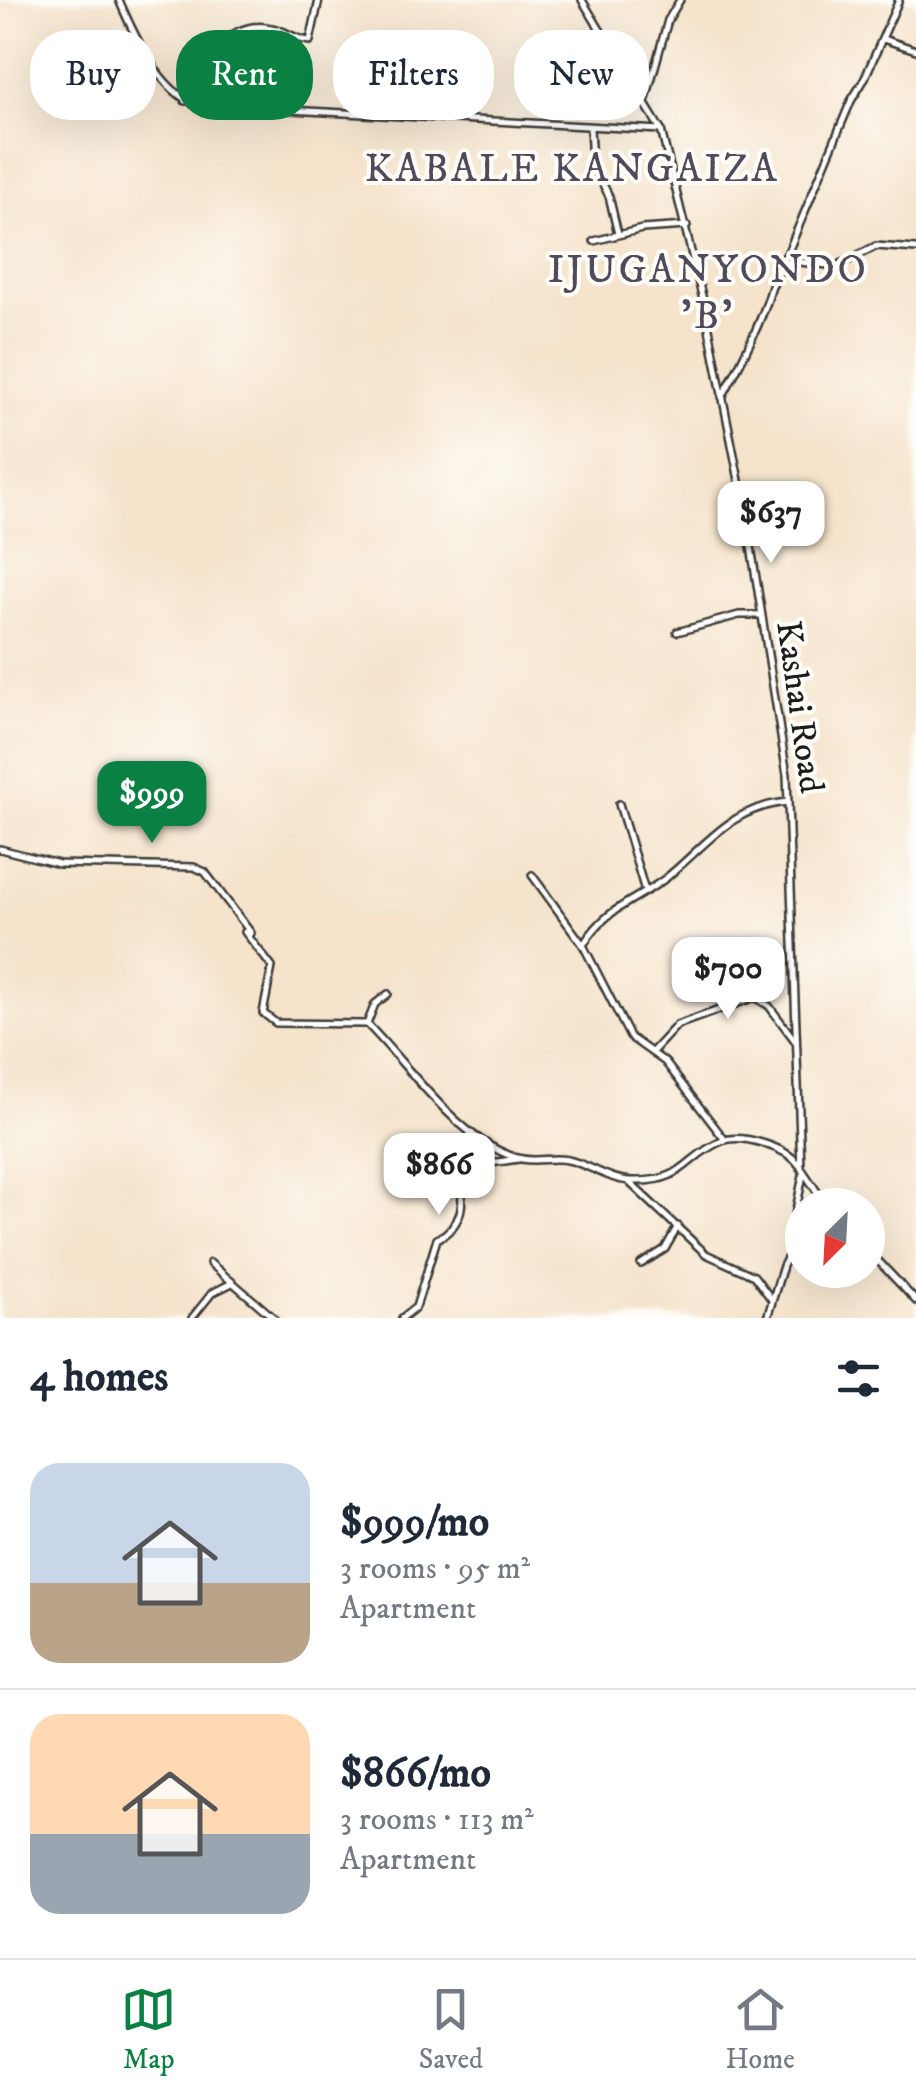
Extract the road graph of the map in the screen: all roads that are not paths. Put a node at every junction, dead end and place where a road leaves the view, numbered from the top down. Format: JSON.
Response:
{"nodes":[{"id":1,"x":118,"y":0,"type":"edge"},
{"id":2,"x":319,"y":0,"type":"edge"},
{"id":3,"x":582,"y":0,"type":"edge"},
{"id":4,"x":670,"y":0,"type":"edge"},
{"id":5,"x":680,"y":0,"type":"edge"},
{"id":6,"x":899,"y":0,"type":"edge"},
{"id":7,"x":671,"y":12,"type":"junction"},
{"id":8,"x":312,"y":30,"type":"edge"},
{"id":9,"x":601,"y":30,"type":"edge"},
{"id":10,"x":884,"y":39,"type":"junction"},
{"id":11,"x":916,"y":50,"type":"edge"},
{"id":12,"x":649,"y":89,"type":"edge"},
{"id":13,"x":176,"y":90,"type":"edge"},
{"id":14,"x":649,"y":106,"type":"edge"},
{"id":15,"x":313,"y":114,"type":"edge"},
{"id":16,"x":590,"y":128,"type":"junction"},
{"id":17,"x":661,"y":130,"type":"junction"},
{"id":18,"x":687,"y":226,"type":"junction"},
{"id":19,"x":618,"y":234,"type":"junction"},
{"id":20,"x":594,"y":241,"type":"dead end"},
{"id":21,"x":916,"y":249,"type":"edge"},
{"id":22,"x":770,"y":292,"type":"junction"},
{"id":23,"x":722,"y":397,"type":"junction"},
{"id":24,"x":761,"y":615,"type":"junction"},
{"id":25,"x":677,"y":632,"type":"dead end"},
{"id":26,"x":789,"y":802,"type":"junction"},
{"id":27,"x":619,"y":804,"type":"dead end"},
{"id":28,"x":0,"y":849,"type":"edge"},
{"id":29,"x":532,"y":876,"type":"dead end"},
{"id":30,"x":645,"y":891,"type":"junction"},
{"id":31,"x":582,"y":945,"type":"junction"},
{"id":32,"x":388,"y":994,"type":"dead end"},
{"id":33,"x":367,"y":1024,"type":"junction"},
{"id":34,"x":796,"y":1042,"type":"junction"},
{"id":35,"x":653,"y":1050,"type":"junction"},
{"id":36,"x":471,"y":1133,"type":"junction"},
{"id":37,"x":725,"y":1140,"type":"junction"},
{"id":38,"x":522,"y":1158,"type":"junction"},
{"id":39,"x":462,"y":1166,"type":"junction"},
{"id":40,"x":802,"y":1171,"type":"junction"},
{"id":41,"x":628,"y":1181,"type":"junction"},
{"id":42,"x":799,"y":1188,"type":"edge"},
{"id":43,"x":814,"y":1188,"type":"edge"},
{"id":44,"x":678,"y":1226,"type":"junction"},
{"id":45,"x":210,"y":1262,"type":"dead end"},
{"id":46,"x":785,"y":1262,"type":"edge"},
{"id":47,"x":641,"y":1264,"type":"dead end"},
{"id":48,"x":885,"y":1268,"type":"edge"},
{"id":49,"x":231,"y":1283,"type":"junction"},
{"id":50,"x":772,"y":1300,"type":"junction"},
{"id":51,"x":916,"y":1301,"type":"edge"},
{"id":52,"x":192,"y":1318,"type":"edge"},
{"id":53,"x":274,"y":1318,"type":"edge"},
{"id":54,"x":402,"y":1318,"type":"edge"},
{"id":55,"x":767,"y":1318,"type":"edge"}],
"edges":[{"from":1,"to":13,"type":"street"},
{"from":2,"to":8,"type":"street"},
{"from":3,"to":9,"type":"street","name":"Kashai Road"},
{"from":4,"to":7,"type":"street"},
{"from":5,"to":7,"type":"street"},
{"from":6,"to":10,"type":"street"},
{"from":7,"to":12,"type":"street"},
{"from":10,"to":11,"type":"street"},
{"from":10,"to":22,"type":"street"},
{"from":14,"to":17,"type":"street","name":"Kashai Road"},
{"from":15,"to":16,"type":"street"},
{"from":16,"to":17,"type":"street"},
{"from":16,"to":19,"type":"street"},
{"from":17,"to":18,"type":"street","name":"Kashai Road"},
{"from":18,"to":19,"type":"street"},
{"from":18,"to":23,"type":"street","name":"Kashai Road"},
{"from":19,"to":20,"type":"street"},
{"from":21,"to":22,"type":"street"},
{"from":22,"to":23,"type":"street"},
{"from":23,"to":24,"type":"street","name":"Kashai Road"},
{"from":24,"to":25,"type":"street"},
{"from":24,"to":26,"type":"street","name":"Kashai Road"},
{"from":26,"to":30,"type":"street"},
{"from":26,"to":34,"type":"street","name":"Kashai Road"},
{"from":27,"to":30,"type":"street"},
{"from":28,"to":33,"type":"street"},
{"from":29,"to":31,"type":"street"},
{"from":30,"to":31,"type":"street"},
{"from":31,"to":35,"type":"street"},
{"from":32,"to":33,"type":"street"},
{"from":33,"to":36,"type":"street"},
{"from":34,"to":35,"type":"street"},
{"from":34,"to":40,"type":"street","name":"Kashai Road"},
{"from":35,"to":37,"type":"street"},
{"from":36,"to":38,"type":"street"},
{"from":36,"to":39,"type":"street"},
{"from":37,"to":40,"type":"street"},
{"from":37,"to":41,"type":"street"},
{"from":38,"to":39,"type":"street"},
{"from":38,"to":41,"type":"street"},
{"from":39,"to":54,"type":"street"},
{"from":40,"to":42,"type":"street","name":"Kashai Road"},
{"from":40,"to":43,"type":"street"},
{"from":41,"to":44,"type":"street"},
{"from":44,"to":47,"type":"street"},
{"from":44,"to":50,"type":"street"},
{"from":45,"to":49,"type":"street"},
{"from":46,"to":50,"type":"street"},
{"from":48,"to":51,"type":"street"},
{"from":49,"to":52,"type":"street"},
{"from":49,"to":53,"type":"street"},
{"from":50,"to":55,"type":"street"}]}
